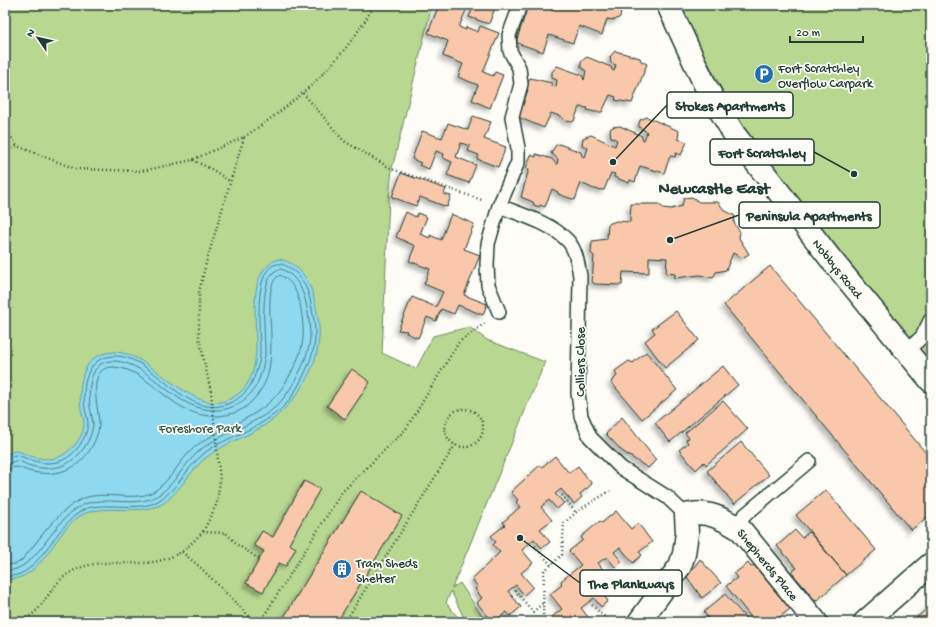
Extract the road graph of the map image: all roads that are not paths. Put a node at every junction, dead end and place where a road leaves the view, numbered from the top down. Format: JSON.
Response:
{"nodes":[{"id":1,"x":668,"y":5,"type":"edge"},
{"id":2,"x":520,"y":6,"type":"edge"},
{"id":3,"x":499,"y":206,"type":"junction"},
{"id":4,"x":499,"y":312,"type":"road end"},
{"id":5,"x":931,"y":319,"type":"edge"},
{"id":6,"x":906,"y":352,"type":"junction"},
{"id":7,"x":931,"y":382,"type":"edge"},
{"id":8,"x":809,"y":461,"type":"dead end"},
{"id":9,"x":686,"y":515,"type":"junction"},
{"id":10,"x":735,"y":526,"type":"junction"},
{"id":11,"x":931,"y":564,"type":"edge"},
{"id":12,"x":639,"y":622,"type":"edge"},
{"id":13,"x":816,"y":622,"type":"edge"},
{"id":14,"x":865,"y":622,"type":"edge"}],
"edges":[{"from":1,"to":6,"type":"street","name":"Nobbys Road"},
{"from":2,"to":3,"type":"lane"},
{"from":3,"to":4,"type":"lane"},
{"from":3,"to":9,"type":"lane","name":"Colliers Close"},
{"from":5,"to":6,"type":"lane"},
{"from":6,"to":7,"type":"street","name":"Nobbys Road"},
{"from":8,"to":10,"type":"lane","name":"Shepherds Place"},
{"from":9,"to":10,"type":"street","name":"Shepherds Place"},
{"from":9,"to":12,"type":"street"},
{"from":10,"to":13,"type":"street","name":"Shepherds Place"},
{"from":11,"to":14,"type":"street"}]}
